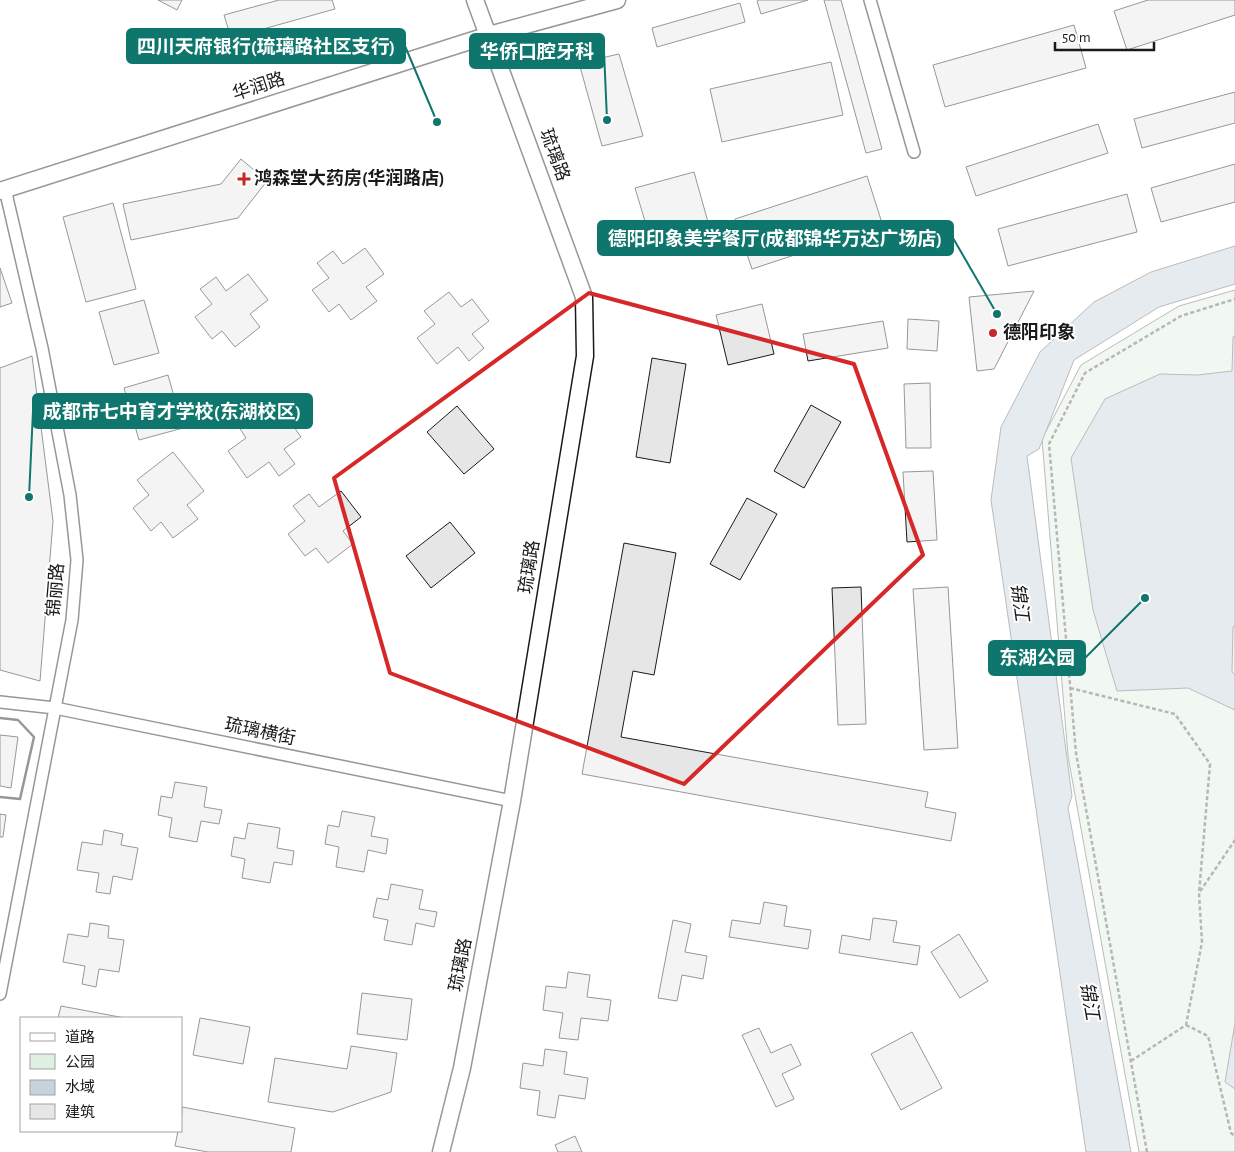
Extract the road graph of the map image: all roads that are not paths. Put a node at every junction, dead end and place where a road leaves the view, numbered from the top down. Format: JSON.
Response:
{"nodes":[{"id":1,"x":475,"y":0,"type":"edge"},
{"id":2,"x":617,"y":0,"type":"edge"},
{"id":3,"x":870,"y":0,"type":"edge"},
{"id":4,"x":489,"y":35,"type":"junction"},
{"id":5,"x":914,"y":152,"type":"dead end"},
{"id":6,"x":2,"y":190,"type":"edge"},
{"id":7,"x":0,"y":702,"type":"edge"},
{"id":8,"x":55,"y":708,"type":"junction"},
{"id":9,"x":512,"y":801,"type":"junction"},
{"id":10,"x":0,"y":994,"type":"edge"},
{"id":11,"x":441,"y":1152,"type":"edge"}],
"edges":[{"from":1,"to":4,"type":"street","name":"琉璃路"},
{"from":2,"to":4,"type":"street","name":"华润路"},
{"from":3,"to":5,"type":"street"},
{"from":4,"to":6,"type":"street","name":"华润路"},
{"from":4,"to":9,"type":"street","name":"琉璃路"},
{"from":6,"to":8,"type":"street","name":"锦丽路"},
{"from":7,"to":8,"type":"street","name":"琉璃横街"},
{"from":8,"to":9,"type":"street","name":"琉璃横街"},
{"from":8,"to":10,"type":"street","name":"锦丽路"},
{"from":9,"to":11,"type":"street","name":"琉璃路"}]}
